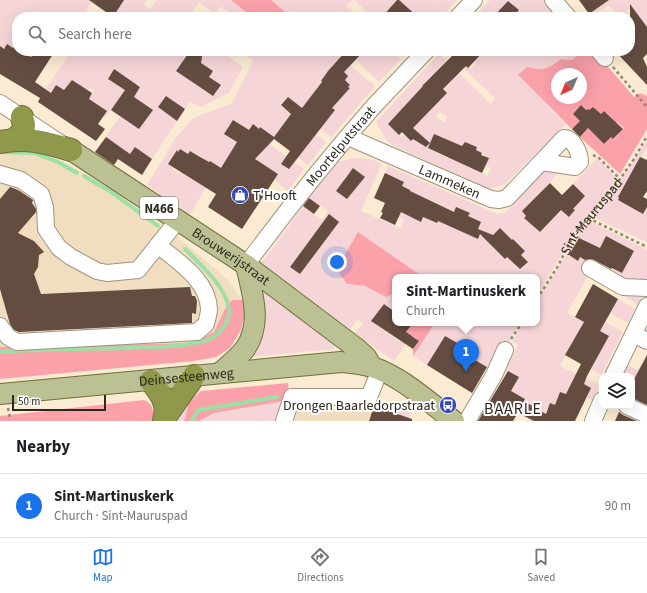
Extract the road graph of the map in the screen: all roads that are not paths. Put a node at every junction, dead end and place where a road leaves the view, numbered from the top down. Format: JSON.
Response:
{"nodes":[{"id":1,"x":474,"y":0,"type":"edge"},
{"id":2,"x":553,"y":0,"type":"edge"},
{"id":3,"x":463,"y":12,"type":"edge"},
{"id":4,"x":564,"y":12,"type":"edge"},
{"id":5,"x":421,"y":56,"type":"edge"},
{"id":6,"x":0,"y":103,"type":"edge"},
{"id":7,"x":22,"y":117,"type":"junction"},
{"id":8,"x":348,"y":137,"type":"junction"},
{"id":9,"x":8,"y":140,"type":"edge"},
{"id":10,"x":71,"y":150,"type":"junction"},
{"id":11,"x":542,"y":162,"type":"junction"},
{"id":12,"x":1,"y":174,"type":"edge"},
{"id":13,"x":178,"y":220,"type":"junction"},
{"id":14,"x":158,"y":245,"type":"junction"},
{"id":15,"x":246,"y":265,"type":"junction"},
{"id":16,"x":590,"y":268,"type":"dead end"},
{"id":17,"x":647,"y":288,"type":"edge"},
{"id":18,"x":647,"y":306,"type":"edge"},
{"id":19,"x":0,"y":326,"type":"edge"},
{"id":20,"x":641,"y":333,"type":"edge"},
{"id":21,"x":505,"y":350,"type":"road end"},
{"id":22,"x":376,"y":369,"type":"junction"},
{"id":23,"x":220,"y":372,"type":"junction"},
{"id":24,"x":615,"y":373,"type":"edge"},
{"id":25,"x":194,"y":376,"type":"junction"},
{"id":26,"x":151,"y":381,"type":"junction"},
{"id":27,"x":0,"y":394,"type":"edge"},
{"id":28,"x":635,"y":402,"type":"edge"},
{"id":29,"x":599,"y":407,"type":"edge"},
{"id":30,"x":647,"y":407,"type":"edge"},
{"id":31,"x":634,"y":409,"type":"edge"},
{"id":32,"x":647,"y":415,"type":"edge"},
{"id":33,"x":165,"y":419,"type":"edge"},
{"id":34,"x":284,"y":421,"type":"edge"},
{"id":35,"x":454,"y":421,"type":"edge"},
{"id":36,"x":467,"y":421,"type":"edge"},
{"id":37,"x":593,"y":421,"type":"edge"}],
"edges":[{"from":1,"to":3,"type":"street"},
{"from":2,"to":4,"type":"street"},
{"from":5,"to":8,"type":"street","name":"Moortelputstraat"},
{"from":6,"to":7,"type":"street","name":"Brouwerijstraat"},
{"from":7,"to":9,"type":"highway"},
{"from":7,"to":10,"type":"street","name":"Brouwerijstraat"},
{"from":8,"to":11,"type":"street","name":"Lammeken"},
{"from":8,"to":15,"type":"street","name":"Moortelputstraat"},
{"from":9,"to":10,"type":"highway"},
{"from":10,"to":13,"type":"main road","name":"Brouwerijstraat","number":"N466"},
{"from":11,"to":11,"type":"street","name":"Lammeken"},
{"from":12,"to":14,"type":"street"},
{"from":13,"to":14,"type":"street"},
{"from":13,"to":15,"type":"main road","name":"Brouwerijstraat","number":"N466"},
{"from":14,"to":19,"type":"street"},
{"from":15,"to":22,"type":"main road","name":"Brouwerijstraat","number":"N466"},
{"from":15,"to":23,"type":"main road"},
{"from":16,"to":17,"type":"street"},
{"from":18,"to":20,"type":"street"},
{"from":20,"to":24,"type":"street"},
{"from":21,"to":36,"type":"street"},
{"from":22,"to":23,"type":"main road","name":"Deinsesteenweg","number":"N466"},
{"from":22,"to":34,"type":"street"},
{"from":22,"to":35,"type":"main road","number":"N466"},
{"from":23,"to":25,"type":"main road","name":"Deinsesteenweg","number":"N466"},
{"from":25,"to":26,"type":"main road","name":"Deinsesteenweg","number":"N466"},
{"from":25,"to":33,"type":"highway"},
{"from":26,"to":27,"type":"main road","name":"Deinsesteenweg","number":"N466"},
{"from":26,"to":33,"type":"highway"},
{"from":28,"to":30,"type":"street"},
{"from":29,"to":37,"type":"street"},
{"from":31,"to":32,"type":"street"}]}
